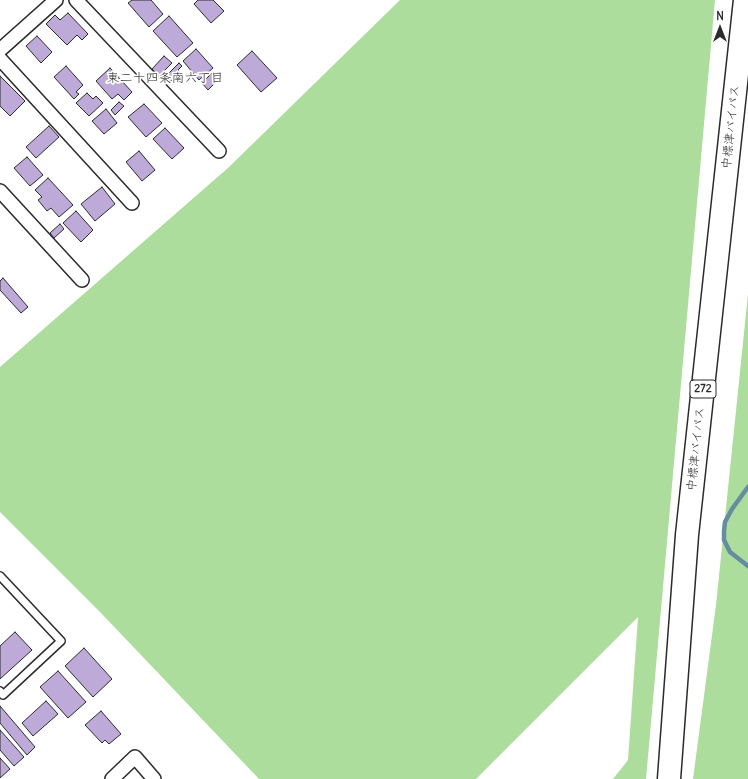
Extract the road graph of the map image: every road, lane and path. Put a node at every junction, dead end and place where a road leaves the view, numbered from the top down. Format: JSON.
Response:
{"nodes":[{"id":1,"x":56,"y":0,"type":"edge"},
{"id":2,"x":76,"y":0,"type":"edge"},
{"id":3,"x":745,"y":0,"type":"edge"},
{"id":4,"x":0,"y":50,"type":"edge"},
{"id":5,"x":0,"y":59,"type":"edge"},
{"id":6,"x":219,"y":151,"type":"dead end"},
{"id":7,"x":0,"y":190,"type":"edge"},
{"id":8,"x":132,"y":203,"type":"dead end"},
{"id":9,"x":82,"y":280,"type":"dead end"},
{"id":10,"x":0,"y":576,"type":"edge"},
{"id":11,"x":0,"y":691,"type":"edge"},
{"id":12,"x":112,"y":779,"type":"edge"},
{"id":13,"x":154,"y":779,"type":"edge"},
{"id":14,"x":669,"y":779,"type":"edge"}],
"edges":[{"from":1,"to":4,"type":"street"},
{"from":2,"to":6,"type":"street"},
{"from":3,"to":14,"type":"highway","name":"中標津バイパス","number":"272"},
{"from":5,"to":8,"type":"street"},
{"from":7,"to":9,"type":"street"},
{"from":10,"to":11,"type":"lane"},
{"from":12,"to":13,"type":"street"}]}
